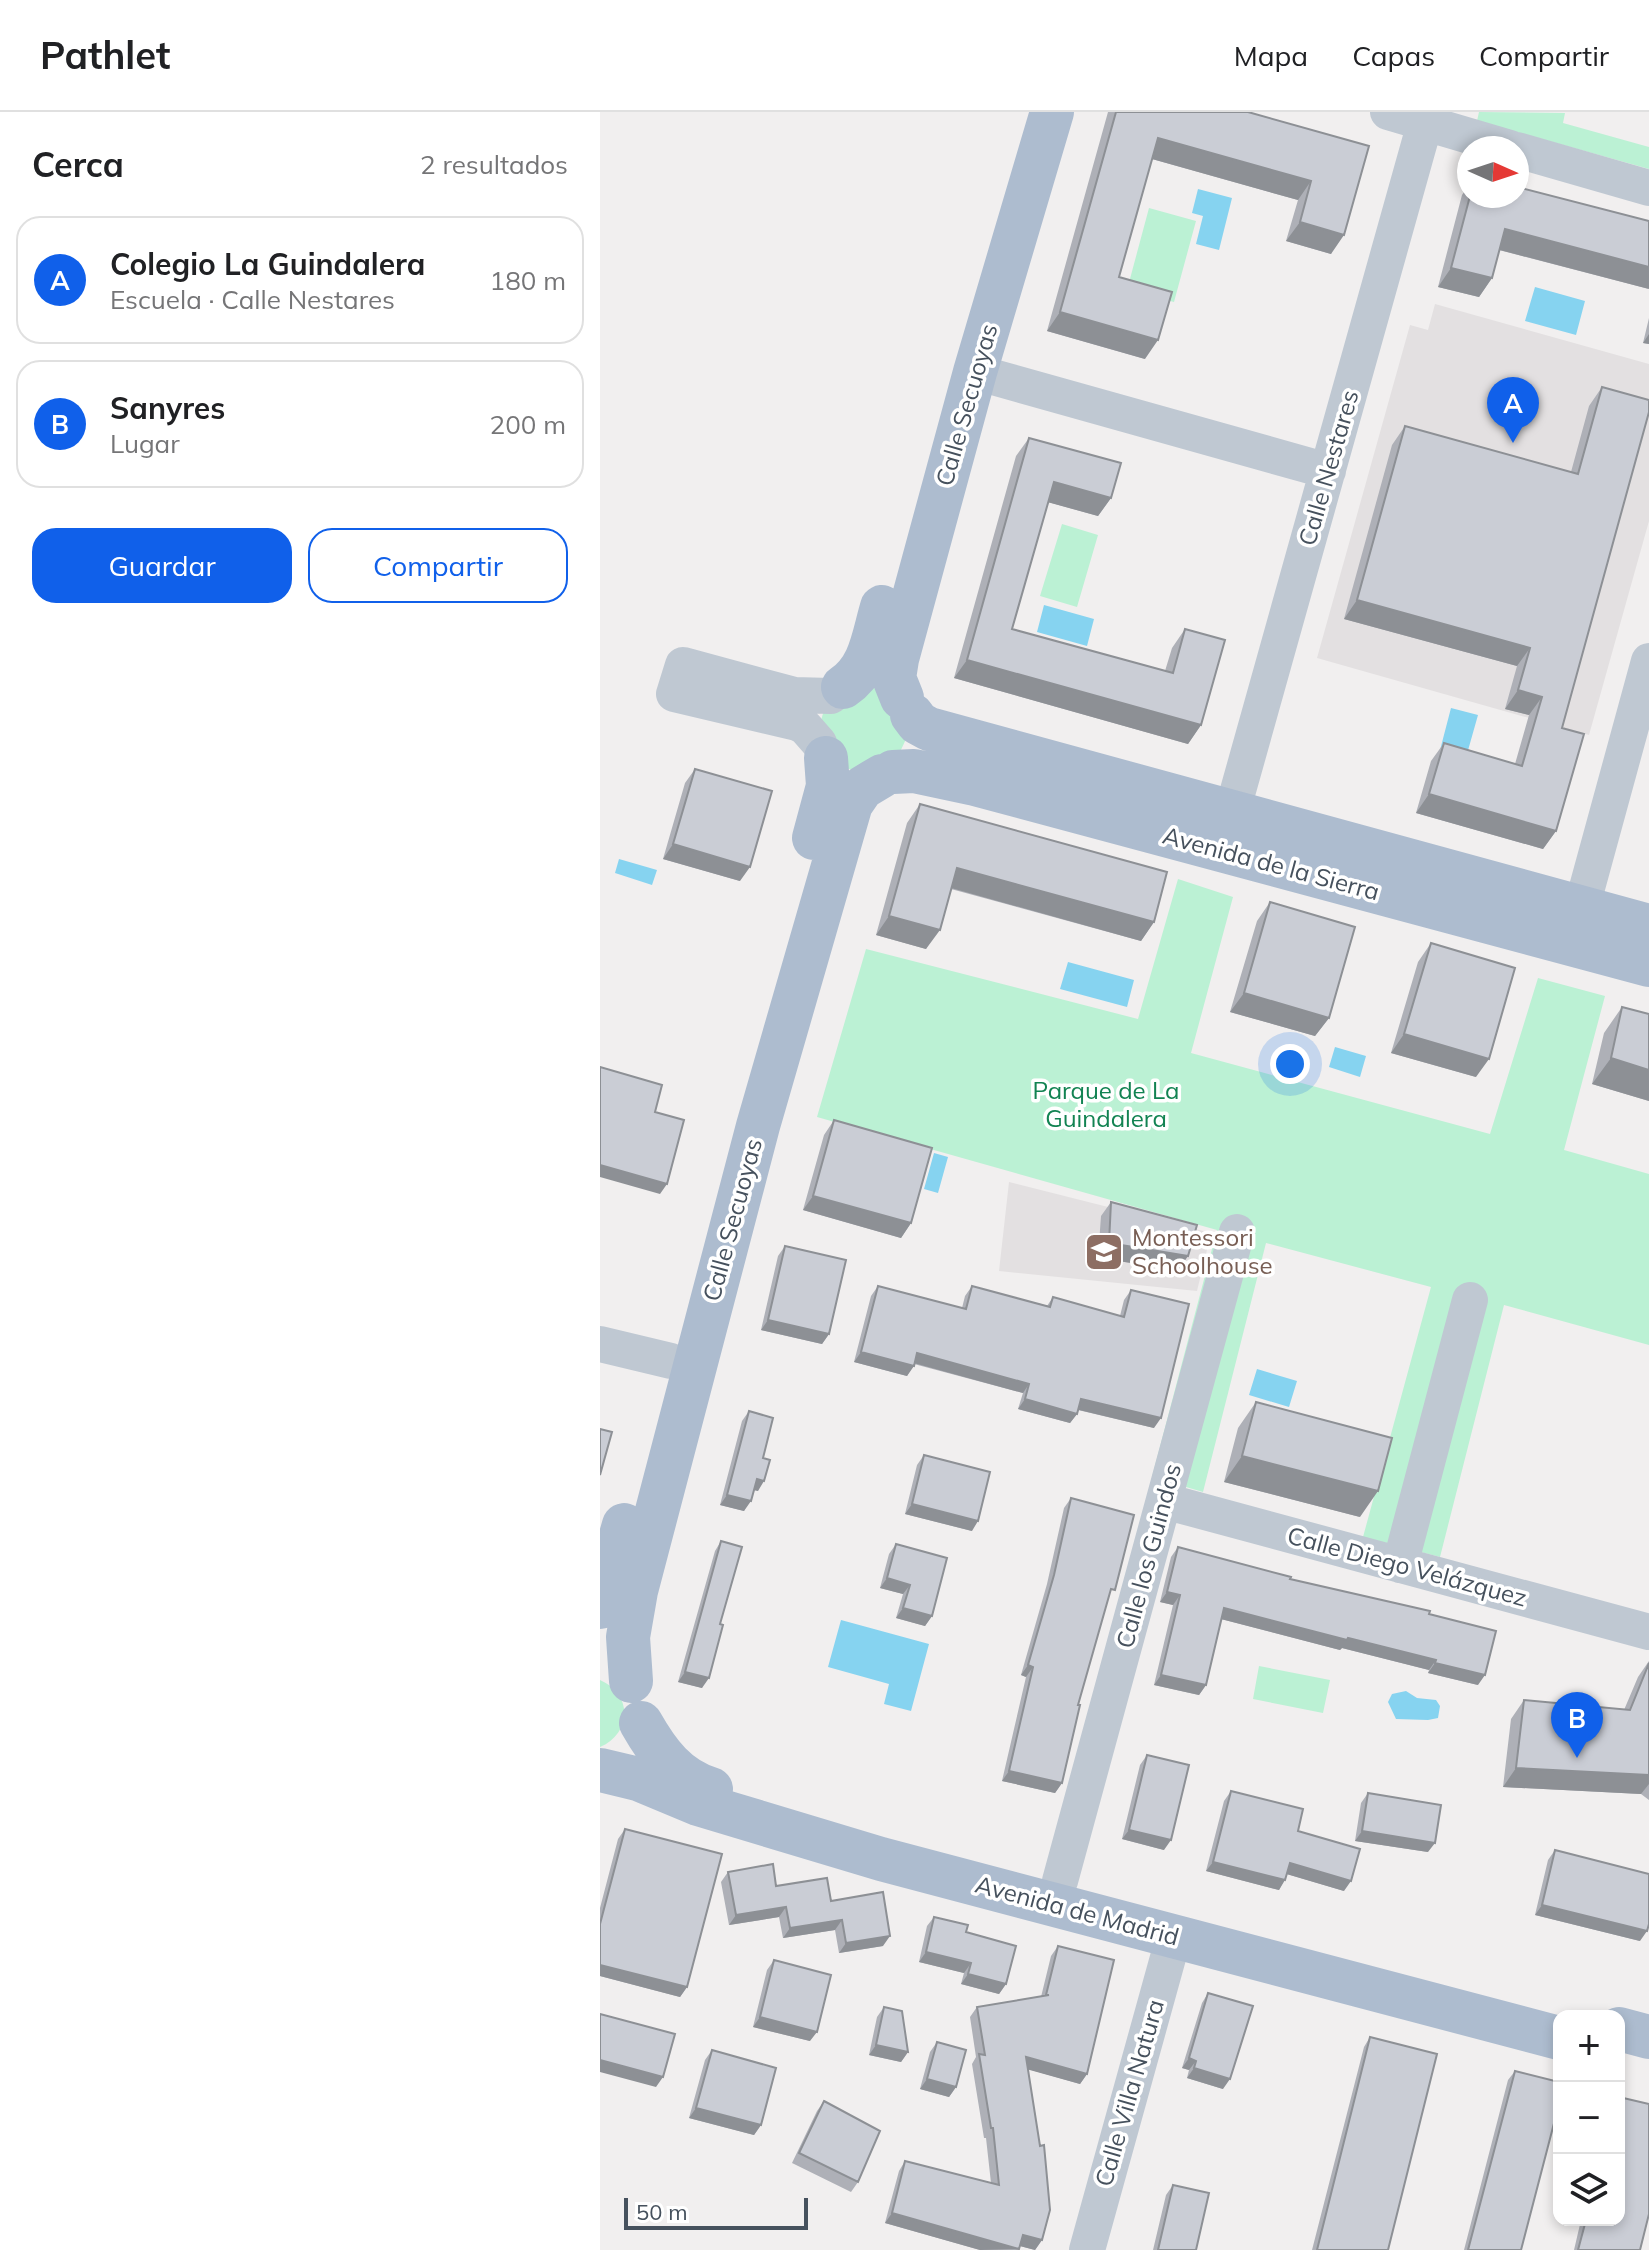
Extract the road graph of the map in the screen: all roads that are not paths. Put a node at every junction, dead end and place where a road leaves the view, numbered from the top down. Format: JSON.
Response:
{"nodes":[{"id":1,"x":1023,"y":112,"type":"edge"},
{"id":2,"x":1052,"y":112,"type":"edge"},
{"id":3,"x":1388,"y":112,"type":"edge"},
{"id":4,"x":1425,"y":123,"type":"junction"},
{"id":5,"x":1469,"y":136,"type":"edge"},
{"id":6,"x":1529,"y":153,"type":"edge"},
{"id":7,"x":1649,"y":188,"type":"edge"},
{"id":8,"x":975,"y":372,"type":"junction"},
{"id":9,"x":1328,"y":471,"type":"junction"},
{"id":10,"x":1649,"y":661,"type":"edge"},
{"id":11,"x":837,"y":692,"type":"junction"},
{"id":12,"x":907,"y":707,"type":"junction"},
{"id":13,"x":822,"y":751,"type":"junction"},
{"id":14,"x":887,"y":774,"type":"junction"},
{"id":15,"x":1232,"y":812,"type":"junction"},
{"id":16,"x":1582,"y":906,"type":"junction"},
{"id":17,"x":1649,"y":926,"type":"edge"},
{"id":18,"x":1649,"y":965,"type":"edge"},
{"id":19,"x":1237,"y":1232,"type":"dead end"},
{"id":20,"x":1470,"y":1300,"type":"dead end"},
{"id":21,"x":600,"y":1344,"type":"edge"},
{"id":22,"x":671,"y":1361,"type":"junction"},
{"id":23,"x":1164,"y":1501,"type":"junction"},
{"id":24,"x":1400,"y":1565,"type":"junction"},
{"id":25,"x":600,"y":1607,"type":"edge"},
{"id":26,"x":1649,"y":1632,"type":"edge"},
{"id":27,"x":616,"y":1672,"type":"edge"},
{"id":28,"x":641,"y":1723,"type":"junction"},
{"id":29,"x":600,"y":1768,"type":"edge"},
{"id":30,"x":1060,"y":1881,"type":"junction"},
{"id":31,"x":1174,"y":1936,"type":"junction"},
{"id":32,"x":1553,"y":2011,"type":"edge"},
{"id":33,"x":1625,"y":2031,"type":"edge"},
{"id":34,"x":1553,"y":2036,"type":"edge"},
{"id":35,"x":1649,"y":2037,"type":"edge"},
{"id":36,"x":1625,"y":2057,"type":"edge"},
{"id":37,"x":1649,"y":2063,"type":"edge"},
{"id":38,"x":1087,"y":2250,"type":"edge"}],
"edges":[{"from":1,"to":11,"type":"main road","name":"Calle Secuoyas"},
{"from":2,"to":8,"type":"main road","name":"Calle Secuoyas"},
{"from":3,"to":4,"type":"street"},
{"from":4,"to":5,"type":"street"},
{"from":4,"to":9,"type":"street","name":"Calle Nestares"},
{"from":6,"to":7,"type":"street"},
{"from":8,"to":9,"type":"street"},
{"from":8,"to":12,"type":"main road","name":"Calle Secuoyas"},
{"from":9,"to":15,"type":"street","name":"Calle Nestares"},
{"from":10,"to":16,"type":"street"},
{"from":11,"to":12,"type":"main road"},
{"from":11,"to":13,"type":"main road"},
{"from":11,"to":13,"type":"street"},
{"from":12,"to":14,"type":"main road"},
{"from":12,"to":15,"type":"main road","name":"Avenida de la Sierra"},
{"from":13,"to":14,"type":"main road"},
{"from":13,"to":22,"type":"main road","name":"Calle Secuoyas"},
{"from":14,"to":18,"type":"main road","name":"Avenida de la Sierra"},
{"from":14,"to":27,"type":"main road","name":"Calle Secuoyas"},
{"from":15,"to":16,"type":"main road","name":"Avenida de la Sierra"},
{"from":16,"to":17,"type":"main road","name":"Avenida de la Sierra"},
{"from":19,"to":23,"type":"street","name":"Calle los Guindos"},
{"from":20,"to":24,"type":"street"},
{"from":21,"to":22,"type":"street"},
{"from":22,"to":25,"type":"main road","name":"Calle Secuoyas"},
{"from":23,"to":24,"type":"street","name":"Calle Diego Velázquez"},
{"from":23,"to":30,"type":"street","name":"Calle los Guindos"},
{"from":24,"to":26,"type":"street","name":"Calle Diego Velázquez"},
{"from":27,"to":28,"type":"main road","name":"Calle Secuoyas"},
{"from":28,"to":29,"type":"main road"},
{"from":28,"to":30,"type":"main road","name":"Avenida de Madrid"},
{"from":29,"to":31,"type":"main road","name":"Avenida de Madrid"},
{"from":30,"to":32,"type":"main road","name":"Avenida de Madrid"},
{"from":31,"to":34,"type":"main road","name":"Avenida de Madrid"},
{"from":31,"to":38,"type":"street","name":"Calle Villa Natura"},
{"from":33,"to":35,"type":"main road"},
{"from":36,"to":37,"type":"main road"}]}
